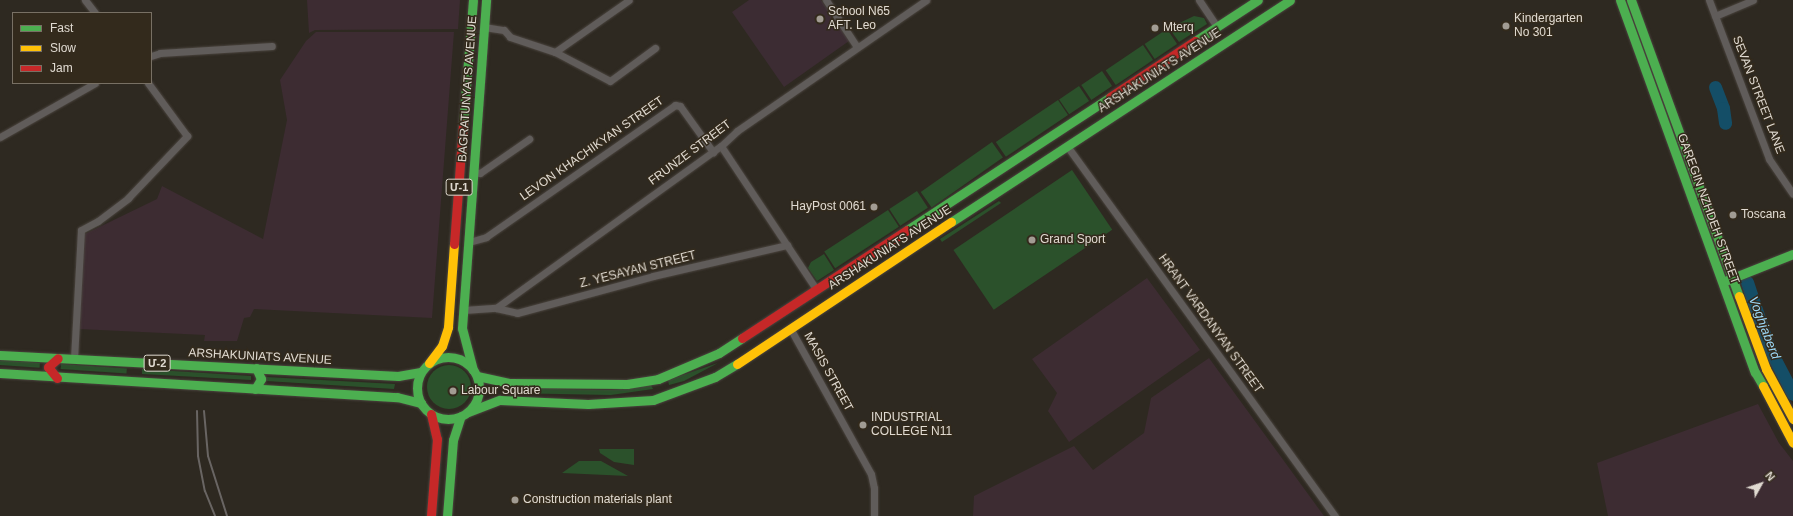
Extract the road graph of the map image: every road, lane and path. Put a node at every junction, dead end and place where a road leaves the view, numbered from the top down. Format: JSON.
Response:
{"nodes":[{"id":1,"x":85,"y":0,"type":"edge"},
{"id":2,"x":473,"y":0,"type":"edge"},
{"id":3,"x":486,"y":0,"type":"edge"},
{"id":4,"x":629,"y":0,"type":"edge"},
{"id":5,"x":826,"y":0,"type":"edge"},
{"id":6,"x":926,"y":0,"type":"edge"},
{"id":7,"x":1199,"y":0,"type":"edge"},
{"id":8,"x":1258,"y":0,"type":"edge"},
{"id":9,"x":1290,"y":0,"type":"edge"},
{"id":10,"x":1620,"y":0,"type":"edge"},
{"id":11,"x":1631,"y":0,"type":"edge"},
{"id":12,"x":1709,"y":0,"type":"edge"},
{"id":13,"x":1753,"y":0,"type":"edge"},
{"id":14,"x":94,"y":12,"type":"edge"},
{"id":15,"x":1715,"y":16,"type":"junction"},
{"id":16,"x":1217,"y":27,"type":"junction"},
{"id":17,"x":484,"y":28,"type":"junction"},
{"id":18,"x":272,"y":46,"type":"dead end"},
{"id":19,"x":857,"y":47,"type":"junction"},
{"id":20,"x":655,"y":48,"type":"dead end"},
{"id":21,"x":555,"y":52,"type":"junction"},
{"id":22,"x":152,"y":56,"type":"edge"},
{"id":23,"x":93,"y":84,"type":"edge"},
{"id":24,"x":149,"y":84,"type":"edge"},
{"id":25,"x":1057,"y":131,"type":"junction"},
{"id":26,"x":0,"y":137,"type":"edge"},
{"id":27,"x":529,"y":139,"type":"dead end"},
{"id":28,"x":721,"y":146,"type":"junction"},
{"id":29,"x":1067,"y":146,"type":"junction"},
{"id":30,"x":713,"y":152,"type":"junction"},
{"id":31,"x":474,"y":172,"type":"junction"},
{"id":32,"x":1793,"y":194,"type":"edge"},
{"id":33,"x":468,"y":242,"type":"junction"},
{"id":34,"x":787,"y":245,"type":"junction"},
{"id":35,"x":1793,"y":254,"type":"edge"},
{"id":36,"x":1731,"y":278,"type":"junction"},
{"id":37,"x":1722,"y":282,"type":"junction"},
{"id":38,"x":816,"y":289,"type":"junction"},
{"id":39,"x":496,"y":308,"type":"junction"},
{"id":40,"x":464,"y":310,"type":"junction"},
{"id":41,"x":781,"y":312,"type":"junction"},
{"id":42,"x":790,"y":328,"type":"junction"},
{"id":43,"x":0,"y":355,"type":"edge"},
{"id":44,"x":58,"y":358,"type":"junction"},
{"id":45,"x":74,"y":359,"type":"junction"},
{"id":46,"x":429,"y":363,"type":"junction"},
{"id":47,"x":256,"y":368,"type":"junction"},
{"id":48,"x":422,"y":372,"type":"junction"},
{"id":49,"x":0,"y":373,"type":"edge"},
{"id":50,"x":475,"y":373,"type":"junction"},
{"id":51,"x":57,"y":378,"type":"junction"},
{"id":52,"x":658,"y":379,"type":"junction"},
{"id":53,"x":255,"y":389,"type":"junction"},
{"id":54,"x":662,"y":398,"type":"junction"},
{"id":55,"x":421,"y":403,"type":"junction"},
{"id":56,"x":431,"y":414,"type":"junction"},
{"id":57,"x":464,"y":414,"type":"junction"},
{"id":58,"x":1793,"y":419,"type":"edge"},
{"id":59,"x":1793,"y":443,"type":"edge"},
{"id":60,"x":431,"y":516,"type":"edge"},
{"id":61,"x":447,"y":516,"type":"edge"},
{"id":62,"x":874,"y":516,"type":"edge"},
{"id":63,"x":1335,"y":516,"type":"edge"}],
"edges":[{"from":1,"to":14,"type":"street"},
{"from":2,"to":46,"type":"main road","name":"BAGRATUNYATS AVENUE","number":"Մ-1"},
{"from":3,"to":17,"type":"main road","name":"BAGRATUNYATS AVENUE","number":"Մ-1"},
{"from":4,"to":21,"type":"street"},
{"from":5,"to":19,"type":"street"},
{"from":6,"to":19,"type":"street","name":"FRUNZE STREET"},
{"from":7,"to":16,"type":"street"},
{"from":8,"to":16,"type":"main road","name":"ARSHAKUNIATS AVENUE"},
{"from":9,"to":29,"type":"main road","name":"ARSHAKUNIATS AVENUE"},
{"from":10,"to":37,"type":"main road","name":"GAREGIN NZHDEH STREET"},
{"from":11,"to":36,"type":"main road","name":"GAREGIN NZHDEH STREET"},
{"from":12,"to":15,"type":"street","name":"SEVAN STREET LANE"},
{"from":13,"to":15,"type":"street"},
{"from":15,"to":32,"type":"street","name":"SEVAN STREET LANE"},
{"from":16,"to":25,"type":"main road","name":"ARSHAKUNIATS AVENUE"},
{"from":17,"to":21,"type":"street"},
{"from":17,"to":31,"type":"main road","name":"BAGRATUNYATS AVENUE","number":"Մ-1"},
{"from":18,"to":22,"type":"street"},
{"from":19,"to":28,"type":"street","name":"FRUNZE STREET"},
{"from":20,"to":21,"type":"street"},
{"from":23,"to":26,"type":"street"},
{"from":24,"to":45,"type":"street"},
{"from":25,"to":29,"type":"main road"},
{"from":25,"to":38,"type":"main road","name":"ARSHAKUNIATS AVENUE"},
{"from":27,"to":31,"type":"street"},
{"from":28,"to":30,"type":"street","name":"FRUNZE STREET"},
{"from":28,"to":34,"type":"street"},
{"from":29,"to":42,"type":"main road","name":"ARSHAKUNIATS AVENUE"},
{"from":29,"to":63,"type":"street","name":"HRANT VARDANYAN STREET"},
{"from":30,"to":33,"type":"street","name":"LEVON KHACHIKYAN STREET"},
{"from":30,"to":39,"type":"street","name":"FRUNZE STREET"},
{"from":31,"to":33,"type":"main road","name":"BAGRATUNYATS AVENUE","number":"Մ-1"},
{"from":33,"to":40,"type":"main road","name":"BAGRATUNYATS AVENUE","number":"Մ-1"},
{"from":34,"to":38,"type":"street"},
{"from":34,"to":39,"type":"street","name":"Z. YESAYAN STREET"},
{"from":35,"to":36,"type":"main road"},
{"from":36,"to":37,"type":"main road"},
{"from":36,"to":58,"type":"main road","name":"GAREGIN NZHDEH STREET"},
{"from":37,"to":59,"type":"main road","name":"GAREGIN NZHDEH STREET"},
{"from":38,"to":41,"type":"main road","name":"ARSHAKUNIATS AVENUE"},
{"from":39,"to":40,"type":"street"},
{"from":40,"to":50,"type":"main road","name":"BAGRATUNYATS AVENUE","number":"Մ-1"},
{"from":41,"to":42,"type":"main road"},
{"from":41,"to":52,"type":"main road","name":"ARSHAKUNIATS AVENUE"},
{"from":42,"to":54,"type":"main road","name":"ARSHAKUNIATS AVENUE"},
{"from":42,"to":62,"type":"street","name":"MASIS STREET"},
{"from":43,"to":44,"type":"main road","name":"ARSHAKUNIATS AVENUE","number":"Մ-2"},
{"from":44,"to":45,"type":"main road","name":"ARSHAKUNIATS AVENUE","number":"Մ-2"},
{"from":44,"to":51,"type":"main road"},
{"from":45,"to":47,"type":"main road","name":"ARSHAKUNIATS AVENUE","number":"Մ-2"},
{"from":46,"to":48,"type":"main road"},
{"from":46,"to":50,"type":"main road"},
{"from":47,"to":48,"type":"main road","name":"ARSHAKUNIATS AVENUE","number":"Մ-2"},
{"from":47,"to":53,"type":"main road"},
{"from":48,"to":55,"type":"main road"},
{"from":49,"to":51,"type":"main road","number":"Մ-2"},
{"from":50,"to":52,"type":"main road","name":"ARSHAKUNIATS AVENUE"},
{"from":50,"to":57,"type":"main road"},
{"from":51,"to":53,"type":"main road","number":"Մ-2"},
{"from":52,"to":54,"type":"main road"},
{"from":53,"to":55,"type":"main road","number":"Մ-2"},
{"from":54,"to":57,"type":"main road","name":"ARSHAKUNIATS AVENUE"},
{"from":55,"to":56,"type":"main road"},
{"from":56,"to":57,"type":"main road"},
{"from":56,"to":60,"type":"main road"},
{"from":57,"to":61,"type":"main road"}]}
